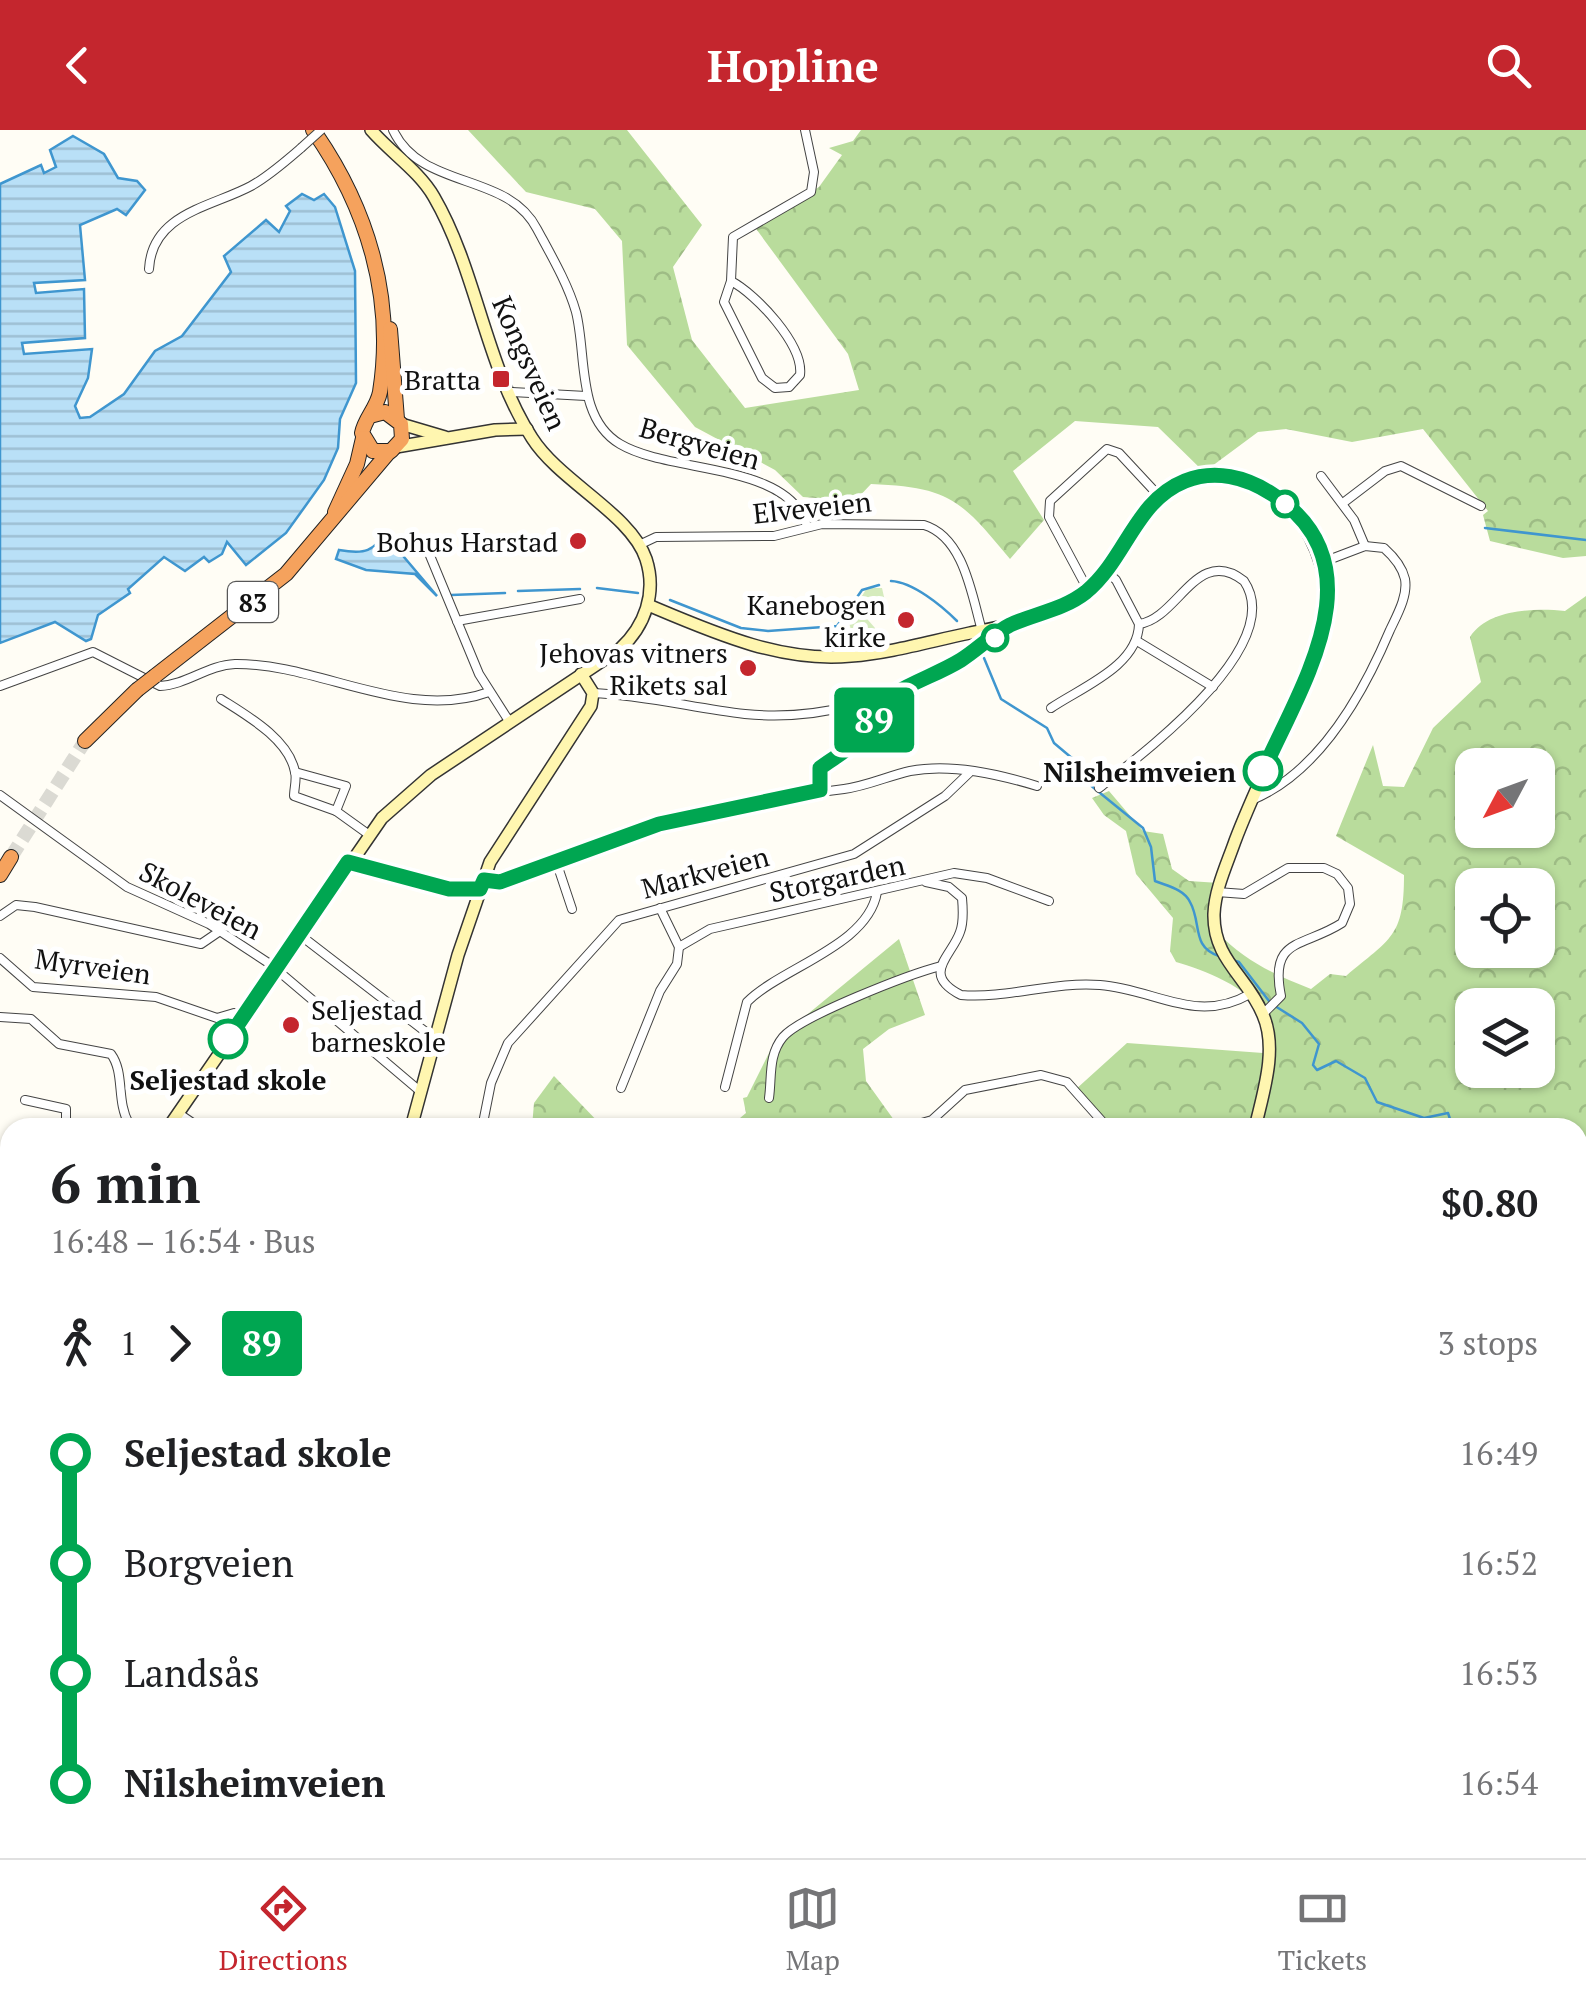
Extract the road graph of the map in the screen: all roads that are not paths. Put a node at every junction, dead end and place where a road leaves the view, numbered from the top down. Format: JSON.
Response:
{"nodes":[{"id":1,"x":313,"y":130,"type":"edge"},
{"id":2,"x":322,"y":130,"type":"edge"},
{"id":3,"x":371,"y":130,"type":"edge"},
{"id":4,"x":393,"y":130,"type":"edge"},
{"id":5,"x":805,"y":130,"type":"edge"},
{"id":6,"x":149,"y":270,"type":"dead end"},
{"id":7,"x":378,"y":270,"type":"junction"},
{"id":8,"x":732,"y":281,"type":"junction"},
{"id":9,"x":512,"y":392,"type":"junction"},
{"id":10,"x":586,"y":396,"type":"junction"},
{"id":11,"x":519,"y":412,"type":"junction"},
{"id":12,"x":370,"y":416,"type":"junction"},
{"id":13,"x":399,"y":422,"type":"junction"},
{"id":14,"x":527,"y":429,"type":"junction"},
{"id":15,"x":495,"y":430,"type":"junction"},
{"id":16,"x":363,"y":438,"type":"junction"},
{"id":17,"x":445,"y":438,"type":"junction"},
{"id":18,"x":392,"y":449,"type":"junction"},
{"id":19,"x":1321,"y":476,"type":"dead end"},
{"id":20,"x":1159,"y":496,"type":"junction"},
{"id":21,"x":1344,"y":503,"type":"junction"},
{"id":22,"x":1481,"y":506,"type":"dead end"},
{"id":23,"x":335,"y":513,"type":"junction"},
{"id":24,"x":807,"y":526,"type":"junction"},
{"id":25,"x":639,"y":545,"type":"junction"},
{"id":26,"x":426,"y":546,"type":"dead end"},
{"id":27,"x":1370,"y":546,"type":"junction"},
{"id":28,"x":1324,"y":562,"type":"junction"},
{"id":29,"x":1106,"y":571,"type":"junction"},
{"id":30,"x":1088,"y":590,"type":"junction"},
{"id":31,"x":580,"y":598,"type":"dead end"},
{"id":32,"x":648,"y":605,"type":"junction"},
{"id":33,"x":457,"y":621,"type":"junction"},
{"id":34,"x":1139,"y":624,"type":"junction"},
{"id":35,"x":1008,"y":626,"type":"junction"},
{"id":36,"x":982,"y":631,"type":"junction"},
{"id":37,"x":1137,"y":641,"type":"junction"},
{"id":38,"x":580,"y":674,"type":"junction"},
{"id":39,"x":144,"y":681,"type":"junction"},
{"id":40,"x":0,"y":686,"type":"edge"},
{"id":41,"x":1213,"y":687,"type":"junction"},
{"id":42,"x":488,"y":692,"type":"junction"},
{"id":43,"x":592,"y":693,"type":"junction"},
{"id":44,"x":890,"y":696,"type":"junction"},
{"id":45,"x":221,"y":699,"type":"dead end"},
{"id":46,"x":1051,"y":708,"type":"dead end"},
{"id":47,"x":510,"y":721,"type":"junction"},
{"id":48,"x":85,"y":741,"type":"tunnel mouth"},
{"id":49,"x":295,"y":772,"type":"junction"},
{"id":50,"x":968,"y":772,"type":"junction"},
{"id":51,"x":1037,"y":786,"type":"dead end"},
{"id":52,"x":1099,"y":788,"type":"dead end"},
{"id":53,"x":820,"y":790,"type":"junction"},
{"id":54,"x":0,"y":795,"type":"edge"},
{"id":55,"x":1250,"y":801,"type":"junction"},
{"id":56,"x":336,"y":811,"type":"junction"},
{"id":57,"x":368,"y":834,"type":"junction"},
{"id":58,"x":11,"y":857,"type":"tunnel mouth"},
{"id":59,"x":556,"y":861,"type":"junction"},
{"id":60,"x":348,"y":862,"type":"junction"},
{"id":61,"x":0,"y":875,"type":"edge"},
{"id":62,"x":926,"y":882,"type":"junction"},
{"id":63,"x":482,"y":884,"type":"junction"},
{"id":64,"x":877,"y":892,"type":"junction"},
{"id":65,"x":1217,"y":892,"type":"junction"},
{"id":66,"x":1049,"y":901,"type":"dead end"},
{"id":67,"x":572,"y":908,"type":"dead end"},
{"id":68,"x":660,"y":908,"type":"junction"},
{"id":69,"x":0,"y":916,"type":"edge"},
{"id":70,"x":220,"y":931,"type":"junction"},
{"id":71,"x":299,"y":933,"type":"junction"},
{"id":72,"x":678,"y":947,"type":"junction"},
{"id":73,"x":0,"y":958,"type":"edge"},
{"id":74,"x":940,"y":966,"type":"junction"},
{"id":75,"x":275,"y":969,"type":"junction"},
{"id":76,"x":1250,"y":994,"type":"junction"},
{"id":77,"x":1263,"y":1014,"type":"junction"},
{"id":78,"x":244,"y":1016,"type":"junction"},
{"id":79,"x":0,"y":1017,"type":"edge"},
{"id":80,"x":435,"y":1039,"type":"junction"},
{"id":81,"x":725,"y":1086,"type":"dead end"},
{"id":82,"x":621,"y":1088,"type":"dead end"},
{"id":83,"x":421,"y":1092,"type":"junction"},
{"id":84,"x":769,"y":1098,"type":"dead end"},
{"id":85,"x":25,"y":1100,"type":"dead end"},
{"id":86,"x":178,"y":1113,"type":"junction"},
{"id":87,"x":66,"y":1118,"type":"edge"},
{"id":88,"x":125,"y":1118,"type":"edge"},
{"id":89,"x":175,"y":1118,"type":"edge"},
{"id":90,"x":185,"y":1118,"type":"edge"},
{"id":91,"x":413,"y":1118,"type":"edge"},
{"id":92,"x":484,"y":1118,"type":"edge"},
{"id":93,"x":934,"y":1118,"type":"edge"},
{"id":94,"x":1099,"y":1118,"type":"edge"},
{"id":95,"x":1258,"y":1118,"type":"edge"}],
"edges":[{"from":1,"to":7,"type":"highway","number":"83"},
{"from":2,"to":6,"type":"street","bridge":true},
{"from":3,"to":9,"type":"street","name":"Kongsveien"},
{"from":4,"to":10,"type":"street","name":"Bergveien"},
{"from":5,"to":8,"type":"street"},
{"from":7,"to":12,"type":"highway","number":"83"},
{"from":7,"to":13,"type":"highway","number":"83"},
{"from":8,"to":8,"type":"street"},
{"from":9,"to":10,"type":"street"},
{"from":9,"to":11,"type":"street","name":"Kongsveien"},
{"from":10,"to":24,"type":"street","name":"Bergveien"},
{"from":11,"to":14,"type":"street","name":"Kongsveien"},
{"from":11,"to":15,"type":"street"},
{"from":12,"to":13,"type":"highway"},
{"from":12,"to":16,"type":"highway","number":"83"},
{"from":13,"to":17,"type":"street"},
{"from":13,"to":18,"type":"highway","number":"83"},
{"from":14,"to":15,"type":"street"},
{"from":14,"to":25,"type":"street","name":"Kongsveien"},
{"from":15,"to":17,"type":"street"},
{"from":16,"to":18,"type":"highway"},
{"from":16,"to":23,"type":"highway","number":"83"},
{"from":17,"to":18,"type":"street"},
{"from":18,"to":23,"type":"highway","number":"83"},
{"from":19,"to":21,"type":"street"},
{"from":20,"to":28,"type":"street"},
{"from":20,"to":29,"type":"street"},
{"from":20,"to":30,"type":"street"},
{"from":21,"to":22,"type":"street"},
{"from":21,"to":27,"type":"street"},
{"from":23,"to":39,"type":"highway","number":"83"},
{"from":24,"to":25,"type":"street","name":"Elveveien"},
{"from":24,"to":36,"type":"street","name":"Elveveien"},
{"from":25,"to":32,"type":"street"},
{"from":26,"to":33,"type":"street"},
{"from":27,"to":28,"type":"street"},
{"from":27,"to":55,"type":"street"},
{"from":28,"to":55,"type":"street"},
{"from":29,"to":30,"type":"street"},
{"from":29,"to":34,"type":"street"},
{"from":30,"to":35,"type":"street"},
{"from":31,"to":33,"type":"street"},
{"from":32,"to":36,"type":"street"},
{"from":32,"to":38,"type":"street"},
{"from":33,"to":42,"type":"street"},
{"from":34,"to":37,"type":"street"},
{"from":34,"to":41,"type":"street"},
{"from":35,"to":36,"type":"street"},
{"from":35,"to":44,"type":"street"},
{"from":37,"to":41,"type":"street"},
{"from":37,"to":46,"type":"street"},
{"from":38,"to":43,"type":"street"},
{"from":38,"to":47,"type":"street"},
{"from":39,"to":40,"type":"street"},
{"from":39,"to":42,"type":"street"},
{"from":39,"to":48,"type":"highway","number":"83"},
{"from":41,"to":52,"type":"street"},
{"from":42,"to":47,"type":"street"},
{"from":43,"to":44,"type":"street"},
{"from":43,"to":63,"type":"street"},
{"from":44,"to":53,"type":"street"},
{"from":45,"to":49,"type":"street"},
{"from":47,"to":57,"type":"street"},
{"from":49,"to":56,"type":"street"},
{"from":49,"to":56,"type":"street"},
{"from":50,"to":51,"type":"street"},
{"from":50,"to":53,"type":"street"},
{"from":50,"to":68,"type":"street","name":"Markveien"},
{"from":53,"to":59,"type":"street"},
{"from":54,"to":70,"type":"street","name":"Skoleveien"},
{"from":55,"to":65,"type":"street"},
{"from":56,"to":57,"type":"street"},
{"from":57,"to":60,"type":"street"},
{"from":58,"to":61,"type":"highway"},
{"from":59,"to":63,"type":"street"},
{"from":59,"to":67,"type":"street"},
{"from":60,"to":63,"type":"street"},
{"from":60,"to":71,"type":"street"},
{"from":62,"to":64,"type":"street","name":"Storgarden"},
{"from":62,"to":66,"type":"street","name":"Storgarden"},
{"from":62,"to":74,"type":"street"},
{"from":63,"to":80,"type":"street"},
{"from":64,"to":72,"type":"street","name":"Storgarden"},
{"from":64,"to":81,"type":"street"},
{"from":65,"to":76,"type":"street"},
{"from":65,"to":77,"type":"street"},
{"from":68,"to":72,"type":"street"},
{"from":68,"to":92,"type":"street","name":"Markveien"},
{"from":69,"to":70,"type":"street","name":"Myrveien"},
{"from":70,"to":75,"type":"street","name":"Skoleveien"},
{"from":71,"to":75,"type":"street"},
{"from":71,"to":80,"type":"street"},
{"from":72,"to":82,"type":"street"},
{"from":73,"to":78,"type":"street","name":"Myrveien"},
{"from":74,"to":76,"type":"street"},
{"from":74,"to":84,"type":"street"},
{"from":75,"to":78,"type":"street"},
{"from":75,"to":83,"type":"street","name":"Skoleveien"},
{"from":76,"to":77,"type":"street"},
{"from":77,"to":95,"type":"street"},
{"from":78,"to":86,"type":"street"},
{"from":79,"to":88,"type":"street"},
{"from":80,"to":83,"type":"street"},
{"from":83,"to":91,"type":"street"},
{"from":85,"to":87,"type":"street"},
{"from":86,"to":89,"type":"street"},
{"from":86,"to":90,"type":"street"},
{"from":93,"to":94,"type":"street"}]}
